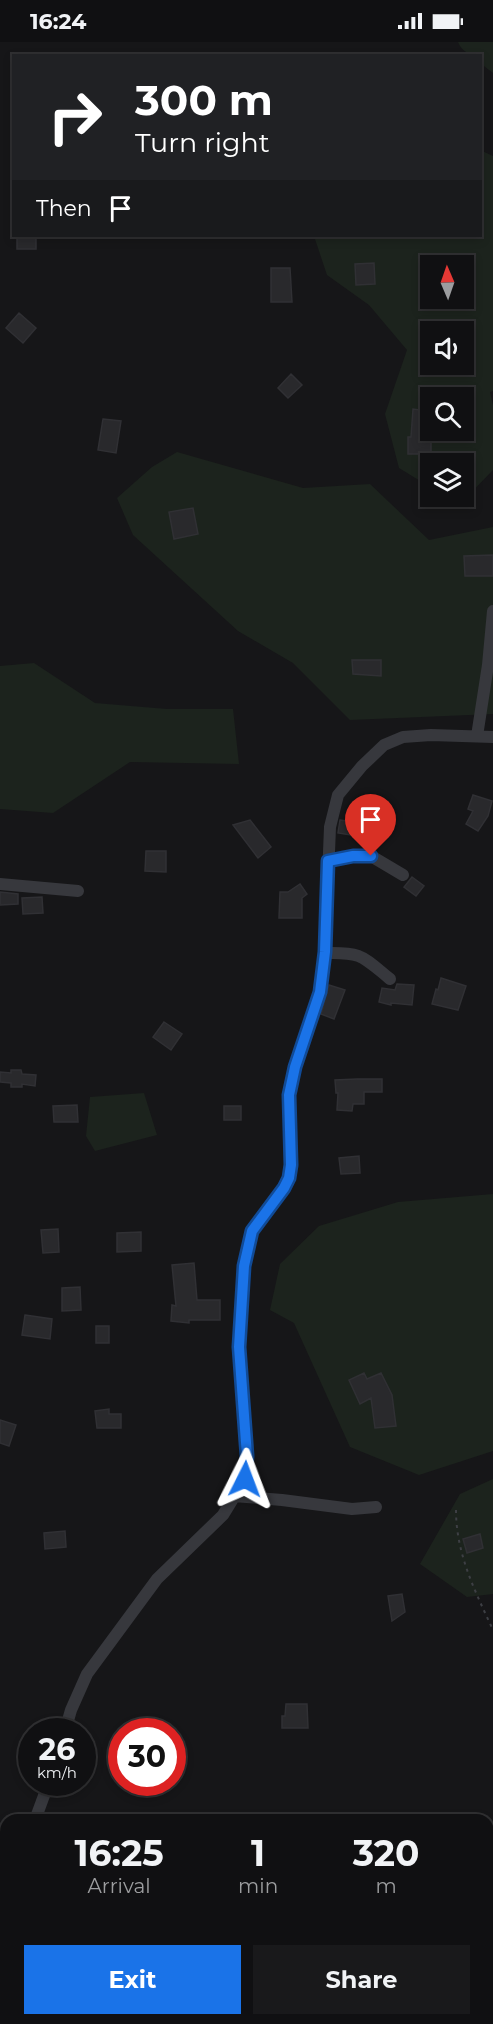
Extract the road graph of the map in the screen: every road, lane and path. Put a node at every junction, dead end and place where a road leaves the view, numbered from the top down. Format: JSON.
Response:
{"nodes":[{"id":1,"x":493,"y":611,"type":"edge"},
{"id":2,"x":477,"y":736,"type":"junction"},
{"id":3,"x":493,"y":736,"type":"edge"},
{"id":4,"x":328,"y":861,"type":"junction"},
{"id":5,"x":403,"y":875,"type":"dead end"},
{"id":6,"x":0,"y":884,"type":"edge"},
{"id":7,"x":78,"y":891,"type":"dead end"},
{"id":8,"x":325,"y":952,"type":"junction"},
{"id":9,"x":390,"y":979,"type":"dead end"},
{"id":10,"x":234,"y":1496,"type":"junction"},
{"id":11,"x":376,"y":1507,"type":"dead end"},
{"id":12,"x":456,"y":1509,"type":"dead end"},
{"id":13,"x":493,"y":1630,"type":"edge"},
{"id":14,"x":69,"y":1718,"type":"edge"},
{"id":15,"x":44,"y":1796,"type":"edge"},
{"id":16,"x":37,"y":1814,"type":"edge"}],
"edges":[{"from":1,"to":2,"type":"street"},
{"from":2,"to":3,"type":"street"},
{"from":2,"to":4,"type":"street"},
{"from":4,"to":5,"type":"street"},
{"from":4,"to":8,"type":"street"},
{"from":6,"to":7,"type":"street"},
{"from":8,"to":9,"type":"street"},
{"from":8,"to":10,"type":"street"},
{"from":10,"to":11,"type":"street"},
{"from":10,"to":14,"type":"street"},
{"from":12,"to":13,"type":"path"},
{"from":15,"to":16,"type":"street"}]}
